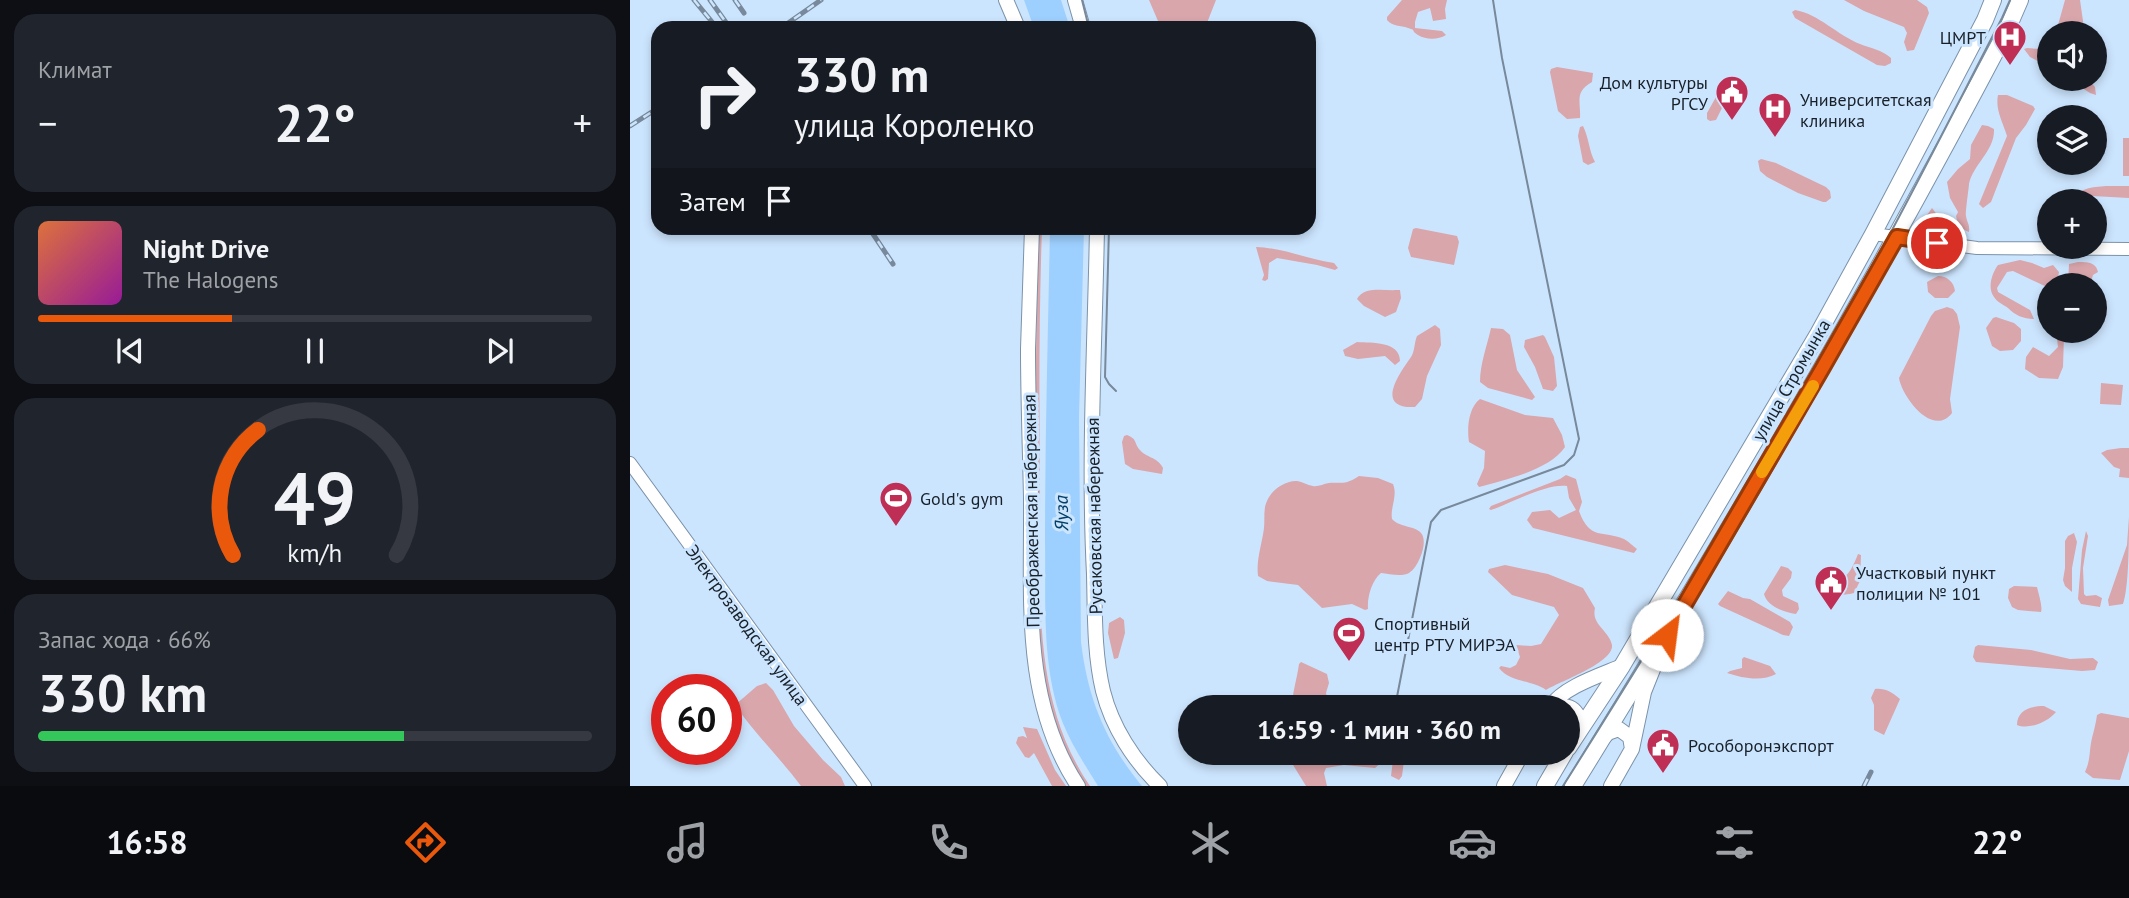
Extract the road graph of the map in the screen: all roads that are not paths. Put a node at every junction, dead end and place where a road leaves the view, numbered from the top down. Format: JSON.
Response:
{"nodes":[{"id":1,"x":1006,"y":0,"type":"edge"},
{"id":2,"x":1075,"y":0,"type":"edge"},
{"id":3,"x":1993,"y":0,"type":"edge"},
{"id":4,"x":2020,"y":0,"type":"edge"},
{"id":5,"x":1015,"y":21,"type":"edge"},
{"id":6,"x":1081,"y":21,"type":"edge"},
{"id":7,"x":1873,"y":234,"type":"junction"},
{"id":8,"x":1032,"y":235,"type":"edge"},
{"id":9,"x":1097,"y":235,"type":"edge"},
{"id":10,"x":1897,"y":237,"type":"junction"},
{"id":11,"x":2129,"y":249,"type":"edge"},
{"id":12,"x":630,"y":463,"type":"edge"},
{"id":13,"x":1667,"y":635,"type":"junction"},
{"id":14,"x":1622,"y":666,"type":"junction"},
{"id":15,"x":1563,"y":695,"type":"edge"},
{"id":16,"x":1580,"y":719,"type":"edge"},
{"id":17,"x":1583,"y":724,"type":"junction"},
{"id":18,"x":1580,"y":729,"type":"edge"},
{"id":19,"x":1602,"y":739,"type":"junction"},
{"id":20,"x":1632,"y":750,"type":"junction"},
{"id":21,"x":1516,"y":765,"type":"edge"},
{"id":22,"x":1558,"y":765,"type":"edge"},
{"id":23,"x":865,"y":786,"type":"edge"},
{"id":24,"x":1078,"y":786,"type":"edge"},
{"id":25,"x":1160,"y":786,"type":"edge"},
{"id":26,"x":1504,"y":786,"type":"edge"},
{"id":27,"x":1545,"y":786,"type":"edge"},
{"id":28,"x":1573,"y":786,"type":"edge"},
{"id":29,"x":1611,"y":786,"type":"edge"}],
"edges":[{"from":1,"to":5,"type":"main road"},
{"from":2,"to":6,"type":"main road"},
{"from":3,"to":7,"type":"main road","name":"улица Стромынка"},
{"from":4,"to":10,"type":"main road","name":"улица Стромынка"},
{"from":7,"to":10,"type":"street"},
{"from":7,"to":14,"type":"main road","name":"улица Стромынка"},
{"from":8,"to":24,"type":"main road","name":"Преображенская набережная"},
{"from":9,"to":25,"type":"main road","name":"Русаковская набережная"},
{"from":10,"to":11,"type":"street"},
{"from":10,"to":13,"type":"main road","name":"улица Стромынка"},
{"from":12,"to":23,"type":"street","name":"Электрозаводская улица"},
{"from":13,"to":19,"type":"main road","name":"улица Стромынка"},
{"from":13,"to":20,"type":"main road"},
{"from":14,"to":15,"type":"main road"},
{"from":14,"to":17,"type":"main road","name":"улица Стромынка"},
{"from":16,"to":17,"type":"main road"},
{"from":17,"to":18,"type":"main road","name":"улица Стромынка"},
{"from":19,"to":20,"type":"main road"},
{"from":19,"to":28,"type":"main road","name":"улица Стромынка"},
{"from":20,"to":29,"type":"main road"},
{"from":21,"to":26,"type":"main road"},
{"from":22,"to":27,"type":"main road","name":"улица Стромынка"}]}
